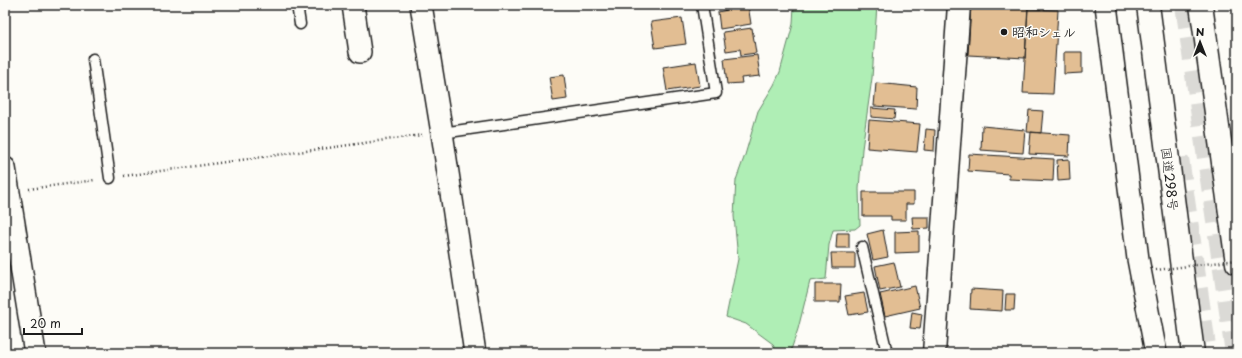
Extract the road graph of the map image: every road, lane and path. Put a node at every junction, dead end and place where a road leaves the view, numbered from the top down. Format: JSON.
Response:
{"nodes":[{"id":1,"x":297,"y":5,"type":"edge"},
{"id":2,"x":353,"y":5,"type":"edge"},
{"id":3,"x":421,"y":5,"type":"edge"},
{"id":4,"x":702,"y":5,"type":"edge"},
{"id":5,"x":959,"y":5,"type":"edge"},
{"id":6,"x":1106,"y":5,"type":"edge"},
{"id":7,"x":1148,"y":5,"type":"edge"},
{"id":8,"x":1202,"y":5,"type":"edge"},
{"id":9,"x":300,"y":24,"type":"dead end"},
{"id":10,"x":360,"y":52,"type":"dead end"},
{"id":11,"x":93,"y":59,"type":"dead end"},
{"id":12,"x":442,"y":133,"type":"junction"},
{"id":13,"x":5,"y":168,"type":"edge"},
{"id":14,"x":110,"y":178,"type":"junction"},
{"id":15,"x":6,"y":191,"type":"edge"},
{"id":16,"x":862,"y":247,"type":"dead end"},
{"id":17,"x":1237,"y":260,"type":"edge"},
{"id":18,"x":1237,"y":263,"type":"edge"},
{"id":19,"x":1156,"y":270,"type":"dead end"},
{"id":20,"x":35,"y":353,"type":"edge"},
{"id":21,"x":475,"y":353,"type":"edge"},
{"id":22,"x":887,"y":353,"type":"edge"},
{"id":23,"x":934,"y":353,"type":"edge"},
{"id":24,"x":1156,"y":353,"type":"edge"},
{"id":25,"x":1193,"y":353,"type":"edge"}],
"edges":[{"from":1,"to":9,"type":"lane"},
{"from":2,"to":10,"type":"street"},
{"from":3,"to":12,"type":"street"},
{"from":4,"to":12,"type":"lane"},
{"from":5,"to":23,"type":"main road"},
{"from":6,"to":24,"type":"street"},
{"from":7,"to":25,"type":"main road","name":"国道298号"},
{"from":8,"to":18,"type":"main road"},
{"from":11,"to":14,"type":"lane"},
{"from":12,"to":14,"type":"path"},
{"from":12,"to":21,"type":"street"},
{"from":13,"to":15,"type":"street"},
{"from":14,"to":15,"type":"path"},
{"from":15,"to":20,"type":"street"},
{"from":16,"to":22,"type":"lane"},
{"from":17,"to":19,"type":"path","bridge":true}]}
